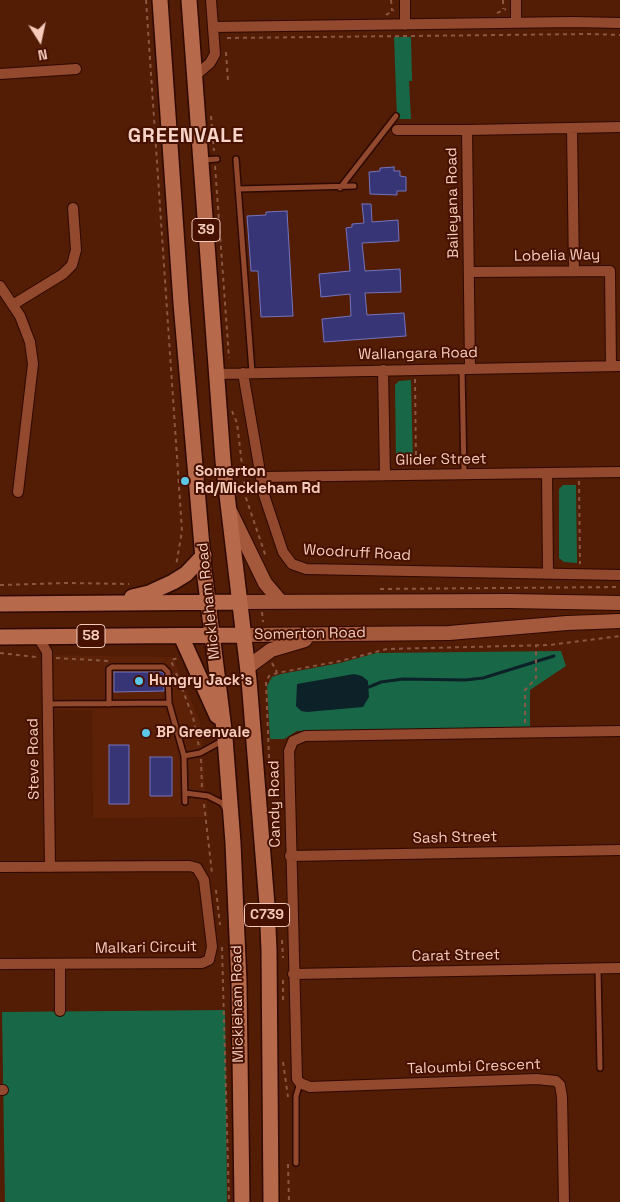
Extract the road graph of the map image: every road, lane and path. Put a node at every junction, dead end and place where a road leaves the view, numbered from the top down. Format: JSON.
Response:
{"nodes":[{"id":1,"x":146,"y":0,"type":"edge"},
{"id":2,"x":160,"y":0,"type":"edge"},
{"id":3,"x":190,"y":0,"type":"edge"},
{"id":4,"x":211,"y":0,"type":"edge"},
{"id":5,"x":391,"y":0,"type":"edge"},
{"id":6,"x":405,"y":0,"type":"edge"},
{"id":7,"x":503,"y":0,"type":"edge"},
{"id":8,"x":516,"y":0,"type":"edge"},
{"id":9,"x":503,"y":9,"type":"dead end"},
{"id":10,"x":392,"y":10,"type":"dead end"},
{"id":11,"x":154,"y":14,"type":"dead end"},
{"id":12,"x":516,"y":23,"type":"junction"},
{"id":13,"x":620,"y":23,"type":"edge"},
{"id":14,"x":405,"y":25,"type":"junction"},
{"id":15,"x":213,"y":27,"type":"junction"},
{"id":16,"x":620,"y":36,"type":"edge"},
{"id":17,"x":224,"y":38,"type":"dead end"},
{"id":18,"x":76,"y":69,"type":"dead end"},
{"id":19,"x":166,"y":71,"type":"junction"},
{"id":20,"x":0,"y":74,"type":"edge"},
{"id":21,"x":195,"y":76,"type":"junction"},
{"id":22,"x":210,"y":107,"type":"dead end"},
{"id":23,"x":396,"y":116,"type":"dead end"},
{"id":24,"x":205,"y":127,"type":"junction"},
{"id":25,"x":572,"y":128,"type":"junction"},
{"id":26,"x":620,"y":128,"type":"edge"},
{"id":27,"x":162,"y":130,"type":"junction"},
{"id":28,"x":397,"y":130,"type":"dead end"},
{"id":29,"x":467,"y":130,"type":"junction"},
{"id":30,"x":236,"y":159,"type":"dead end"},
{"id":31,"x":211,"y":160,"type":"junction"},
{"id":32,"x":354,"y":186,"type":"dead end"},
{"id":33,"x":340,"y":188,"type":"junction"},
{"id":34,"x":238,"y":189,"type":"junction"},
{"id":35,"x":73,"y":208,"type":"dead end"},
{"id":36,"x":574,"y":271,"type":"junction"},
{"id":37,"x":469,"y":272,"type":"junction"},
{"id":38,"x":0,"y":286,"type":"edge"},
{"id":39,"x":14,"y":304,"type":"junction"},
{"id":40,"x":616,"y":366,"type":"edge"},
{"id":41,"x":466,"y":368,"type":"junction"},
{"id":42,"x":415,"y":369,"type":"junction"},
{"id":43,"x":384,"y":370,"type":"junction"},
{"id":44,"x":247,"y":372,"type":"junction"},
{"id":45,"x":223,"y":373,"type":"junction"},
{"id":46,"x":230,"y":407,"type":"dead end"},
{"id":47,"x":620,"y":472,"type":"edge"},
{"id":48,"x":547,"y":473,"type":"junction"},
{"id":49,"x":579,"y":473,"type":"junction"},
{"id":50,"x":464,"y":474,"type":"junction"},
{"id":51,"x":385,"y":475,"type":"junction"},
{"id":52,"x":416,"y":475,"type":"junction"},
{"id":53,"x":262,"y":477,"type":"junction"},
{"id":54,"x":18,"y":492,"type":"dead end"},
{"id":55,"x":227,"y":506,"type":"junction"},
{"id":56,"x":204,"y":555,"type":"junction"},
{"id":57,"x":267,"y":559,"type":"dead end"},
{"id":58,"x":176,"y":564,"type":"dead end"},
{"id":59,"x":171,"y":568,"type":"dead end"},
{"id":60,"x":548,"y":573,"type":"junction"},
{"id":61,"x":580,"y":574,"type":"junction"},
{"id":62,"x":620,"y":575,"type":"edge"},
{"id":63,"x":132,"y":584,"type":"dead end"},
{"id":64,"x":0,"y":585,"type":"edge"},
{"id":65,"x":620,"y":586,"type":"edge"},
{"id":66,"x":373,"y":589,"type":"dead end"},
{"id":67,"x":208,"y":602,"type":"junction"},
{"id":68,"x":240,"y":602,"type":"junction"},
{"id":69,"x":261,"y":602,"type":"junction"},
{"id":70,"x":281,"y":602,"type":"junction"},
{"id":71,"x":106,"y":603,"type":"junction"},
{"id":72,"x":0,"y":604,"type":"edge"},
{"id":73,"x":620,"y":604,"type":"edge"},
{"id":74,"x":620,"y":621,"type":"edge"},
{"id":75,"x":330,"y":634,"type":"junction"},
{"id":76,"x":212,"y":635,"type":"junction"},
{"id":77,"x":244,"y":635,"type":"junction"},
{"id":78,"x":265,"y":635,"type":"junction"},
{"id":79,"x":181,"y":636,"type":"junction"},
{"id":80,"x":620,"y":636,"type":"edge"},
{"id":81,"x":0,"y":637,"type":"edge"},
{"id":82,"x":38,"y":637,"type":"junction"},
{"id":83,"x":59,"y":637,"type":"junction"},
{"id":84,"x":536,"y":646,"type":"junction"},
{"id":85,"x":268,"y":652,"type":"junction"},
{"id":86,"x":0,"y":654,"type":"edge"},
{"id":87,"x":47,"y":654,"type":"junction"},
{"id":88,"x":190,"y":654,"type":"junction"},
{"id":89,"x":162,"y":660,"type":"dead end"},
{"id":90,"x":171,"y":660,"type":"junction"},
{"id":91,"x":116,"y":661,"type":"dead end"},
{"id":92,"x":248,"y":668,"type":"junction"},
{"id":93,"x":277,"y":672,"type":"junction"},
{"id":94,"x":169,"y":703,"type":"junction"},
{"id":95,"x":48,"y":704,"type":"junction"},
{"id":96,"x":109,"y":704,"type":"junction"},
{"id":97,"x":620,"y":731,"type":"edge"},
{"id":98,"x":524,"y":732,"type":"junction"},
{"id":99,"x":225,"y":738,"type":"junction"},
{"id":100,"x":200,"y":753,"type":"junction"},
{"id":101,"x":184,"y":756,"type":"junction"},
{"id":102,"x":269,"y":760,"type":"dead end"},
{"id":103,"x":185,"y":793,"type":"junction"},
{"id":104,"x":203,"y":795,"type":"junction"},
{"id":105,"x":185,"y":802,"type":"dead end"},
{"id":106,"x":232,"y":824,"type":"junction"},
{"id":107,"x":620,"y":850,"type":"edge"},
{"id":108,"x":290,"y":856,"type":"junction"},
{"id":109,"x":0,"y":867,"type":"edge"},
{"id":110,"x":50,"y":867,"type":"junction"},
{"id":111,"x":212,"y":874,"type":"dead end"},
{"id":112,"x":214,"y":882,"type":"dead end"},
{"id":113,"x":220,"y":928,"type":"dead end"},
{"id":114,"x":282,"y":938,"type":"dead end"},
{"id":115,"x":222,"y":947,"type":"dead end"},
{"id":116,"x":0,"y":964,"type":"edge"},
{"id":117,"x":60,"y":964,"type":"junction"},
{"id":118,"x":284,"y":964,"type":"dead end"},
{"id":119,"x":620,"y":968,"type":"edge"},
{"id":120,"x":598,"y":969,"type":"junction"},
{"id":121,"x":288,"y":973,"type":"junction"},
{"id":122,"x":283,"y":1006,"type":"dead end"},
{"id":123,"x":60,"y":1011,"type":"dead end"},
{"id":124,"x":283,"y":1055,"type":"dead end"},
{"id":125,"x":600,"y":1068,"type":"dead end"},
{"id":126,"x":300,"y":1083,"type":"junction"},
{"id":127,"x":288,"y":1101,"type":"dead end"},
{"id":128,"x":288,"y":1157,"type":"dead end"},
{"id":129,"x":296,"y":1163,"type":"dead end"},
{"id":130,"x":271,"y":1179,"type":"junction"},
{"id":131,"x":229,"y":1202,"type":"edge"},
{"id":132,"x":242,"y":1202,"type":"edge"},
{"id":133,"x":271,"y":1202,"type":"edge"},
{"id":134,"x":278,"y":1202,"type":"edge"},
{"id":135,"x":289,"y":1202,"type":"edge"},
{"id":136,"x":564,"y":1202,"type":"edge"}],
"edges":[{"from":1,"to":27,"type":"path"},
{"from":2,"to":19,"type":"main road","name":"Mickleham Road","number":"39"},
{"from":3,"to":21,"type":"main road","name":"Mickleham Road","number":"39"},
{"from":4,"to":15,"type":"street"},
{"from":5,"to":10,"type":"path"},
{"from":6,"to":14,"type":"street"},
{"from":7,"to":9,"type":"path"},
{"from":8,"to":12,"type":"street"},
{"from":11,"to":19,"type":"lane"},
{"from":12,"to":13,"type":"street"},
{"from":12,"to":14,"type":"street"},
{"from":14,"to":15,"type":"street"},
{"from":15,"to":21,"type":"street"},
{"from":16,"to":17,"type":"path"},
{"from":18,"to":20,"type":"street"},
{"from":19,"to":27,"type":"main road","name":"Mickleham Road","number":"39"},
{"from":21,"to":24,"type":"main road","name":"Mickleham Road","number":"39"},
{"from":22,"to":24,"type":"path"},
{"from":23,"to":33,"type":"lane"},
{"from":24,"to":31,"type":"main road","name":"Mickleham Road","number":"39"},
{"from":24,"to":31,"type":"path"},
{"from":25,"to":26,"type":"street","name":"Baileyana Road"},
{"from":25,"to":29,"type":"street","name":"Baileyana Road"},
{"from":25,"to":36,"type":"street"},
{"from":27,"to":56,"type":"main road","name":"Mickleham Road","number":"39"},
{"from":28,"to":29,"type":"street"},
{"from":29,"to":37,"type":"street","name":"Baileyana Road"},
{"from":30,"to":34,"type":"lane"},
{"from":31,"to":45,"type":"main road","name":"Mickleham Road","number":"39"},
{"from":31,"to":45,"type":"path"},
{"from":32,"to":33,"type":"lane"},
{"from":33,"to":34,"type":"lane"},
{"from":34,"to":44,"type":"lane"},
{"from":35,"to":39,"type":"street"},
{"from":36,"to":37,"type":"street","name":"Lobelia Way"},
{"from":36,"to":40,"type":"street","name":"Lobelia Way"},
{"from":37,"to":41,"type":"street","name":"Baileyana Road"},
{"from":38,"to":39,"type":"street"},
{"from":39,"to":54,"type":"street"},
{"from":40,"to":41,"type":"street","name":"Wallangara Road"},
{"from":41,"to":42,"type":"street","name":"Wallangara Road"},
{"from":41,"to":50,"type":"lane"},
{"from":42,"to":43,"type":"street","name":"Wallangara Road"},
{"from":42,"to":52,"type":"path"},
{"from":43,"to":44,"type":"street","name":"Wallangara Road"},
{"from":43,"to":51,"type":"street"},
{"from":44,"to":45,"type":"street","name":"Wallangara Road"},
{"from":44,"to":53,"type":"street","name":"Woodruff Road"},
{"from":45,"to":55,"type":"main road","name":"Mickleham Road","number":"39"},
{"from":46,"to":57,"type":"path"},
{"from":47,"to":49,"type":"street","name":"Glider Street"},
{"from":48,"to":49,"type":"street","name":"Glider Street"},
{"from":48,"to":50,"type":"street","name":"Glider Street"},
{"from":48,"to":60,"type":"street"},
{"from":49,"to":61,"type":"path"},
{"from":50,"to":52,"type":"street","name":"Glider Street"},
{"from":51,"to":52,"type":"street","name":"Glider Street"},
{"from":51,"to":53,"type":"street","name":"Glider Street"},
{"from":53,"to":60,"type":"street","name":"Woodruff Road"},
{"from":55,"to":68,"type":"main road","name":"Mickleham Road","number":"39"},
{"from":55,"to":70,"type":"main road"},
{"from":56,"to":67,"type":"main road","name":"Mickleham Road","number":"39"},
{"from":56,"to":71,"type":"main road"},
{"from":58,"to":59,"type":"path"},
{"from":60,"to":61,"type":"street","name":"Woodruff Road"},
{"from":61,"to":62,"type":"street","name":"Woodruff Road"},
{"from":63,"to":64,"type":"path"},
{"from":65,"to":66,"type":"path"},
{"from":67,"to":68,"type":"main road"},
{"from":67,"to":71,"type":"main road"},
{"from":67,"to":76,"type":"main road","name":"Mickleham Road","number":"C739"},
{"from":68,"to":69,"type":"main road"},
{"from":68,"to":77,"type":"main road","name":"Mickleham Road","number":"39"},
{"from":69,"to":70,"type":"main road"},
{"from":69,"to":78,"type":"path"},
{"from":70,"to":73,"type":"main road"},
{"from":71,"to":72,"type":"main road"},
{"from":74,"to":75,"type":"main road","name":"Somerton Road","number":"58"},
{"from":75,"to":78,"type":"main road","name":"Somerton Road","number":"58"},
{"from":75,"to":85,"type":"main road"},
{"from":76,"to":77,"type":"main road","name":"Somerton Road","number":"58"},
{"from":76,"to":79,"type":"main road","name":"Somerton Road","number":"58"},
{"from":76,"to":99,"type":"main road","name":"Mickleham Road","number":"C739"},
{"from":77,"to":78,"type":"main road","name":"Somerton Road","number":"58"},
{"from":77,"to":92,"type":"main road","name":"Mickleham Road","number":"C739"},
{"from":79,"to":83,"type":"main road","name":"Somerton Road","number":"58"},
{"from":79,"to":88,"type":"main road"},
{"from":80,"to":84,"type":"path"},
{"from":81,"to":82,"type":"main road","name":"Somerton Road","number":"58"},
{"from":82,"to":83,"type":"main road","name":"Somerton Road","number":"58"},
{"from":82,"to":87,"type":"street"},
{"from":83,"to":87,"type":"street"},
{"from":84,"to":93,"type":"path"},
{"from":84,"to":98,"type":"path"},
{"from":85,"to":92,"type":"main road"},
{"from":85,"to":93,"type":"path"},
{"from":86,"to":87,"type":"path"},
{"from":87,"to":91,"type":"path"},
{"from":87,"to":95,"type":"street","name":"Steve Road"},
{"from":88,"to":90,"type":"path"},
{"from":88,"to":99,"type":"main road"},
{"from":89,"to":90,"type":"path"},
{"from":90,"to":100,"type":"path"},
{"from":92,"to":130,"type":"main road","name":"Mickleham Road","number":"C739"},
{"from":93,"to":102,"type":"path"},
{"from":94,"to":96,"type":"lane"},
{"from":94,"to":96,"type":"lane"},
{"from":94,"to":101,"type":"lane"},
{"from":95,"to":96,"type":"lane"},
{"from":95,"to":110,"type":"street","name":"Steve Road"},
{"from":97,"to":98,"type":"street","name":"Candy Road"},
{"from":98,"to":108,"type":"street","name":"Candy Road"},
{"from":99,"to":100,"type":"lane"},
{"from":99,"to":106,"type":"main road","name":"Mickleham Road","number":"C739"},
{"from":100,"to":101,"type":"lane"},
{"from":100,"to":104,"type":"path"},
{"from":101,"to":103,"type":"lane"},
{"from":103,"to":104,"type":"lane"},
{"from":103,"to":105,"type":"lane"},
{"from":104,"to":106,"type":"lane"},
{"from":104,"to":111,"type":"path"},
{"from":106,"to":132,"type":"main road","name":"Mickleham Road","number":"C739"},
{"from":107,"to":108,"type":"street","name":"Sash Street"},
{"from":108,"to":121,"type":"street","name":"Candy Road"},
{"from":109,"to":110,"type":"street","name":"Malkari Circuit"},
{"from":110,"to":117,"type":"street","name":"Malkari Circuit"},
{"from":112,"to":113,"type":"path"},
{"from":114,"to":118,"type":"path"},
{"from":115,"to":131,"type":"path"},
{"from":116,"to":117,"type":"street","name":"Malkari Circuit"},
{"from":117,"to":123,"type":"street"},
{"from":119,"to":120,"type":"street","name":"Carat Street"},
{"from":120,"to":121,"type":"street","name":"Carat Street"},
{"from":120,"to":125,"type":"lane"},
{"from":121,"to":122,"type":"path"},
{"from":121,"to":126,"type":"street","name":"Candy Road"},
{"from":124,"to":127,"type":"path"},
{"from":126,"to":129,"type":"lane","name":"Candy Road"},
{"from":126,"to":136,"type":"street","name":"Taloumbi Crescent"},
{"from":128,"to":135,"type":"path"},
{"from":130,"to":133,"type":"main road","name":"Mickleham Road","number":"C739"},
{"from":130,"to":134,"type":"street"}]}
